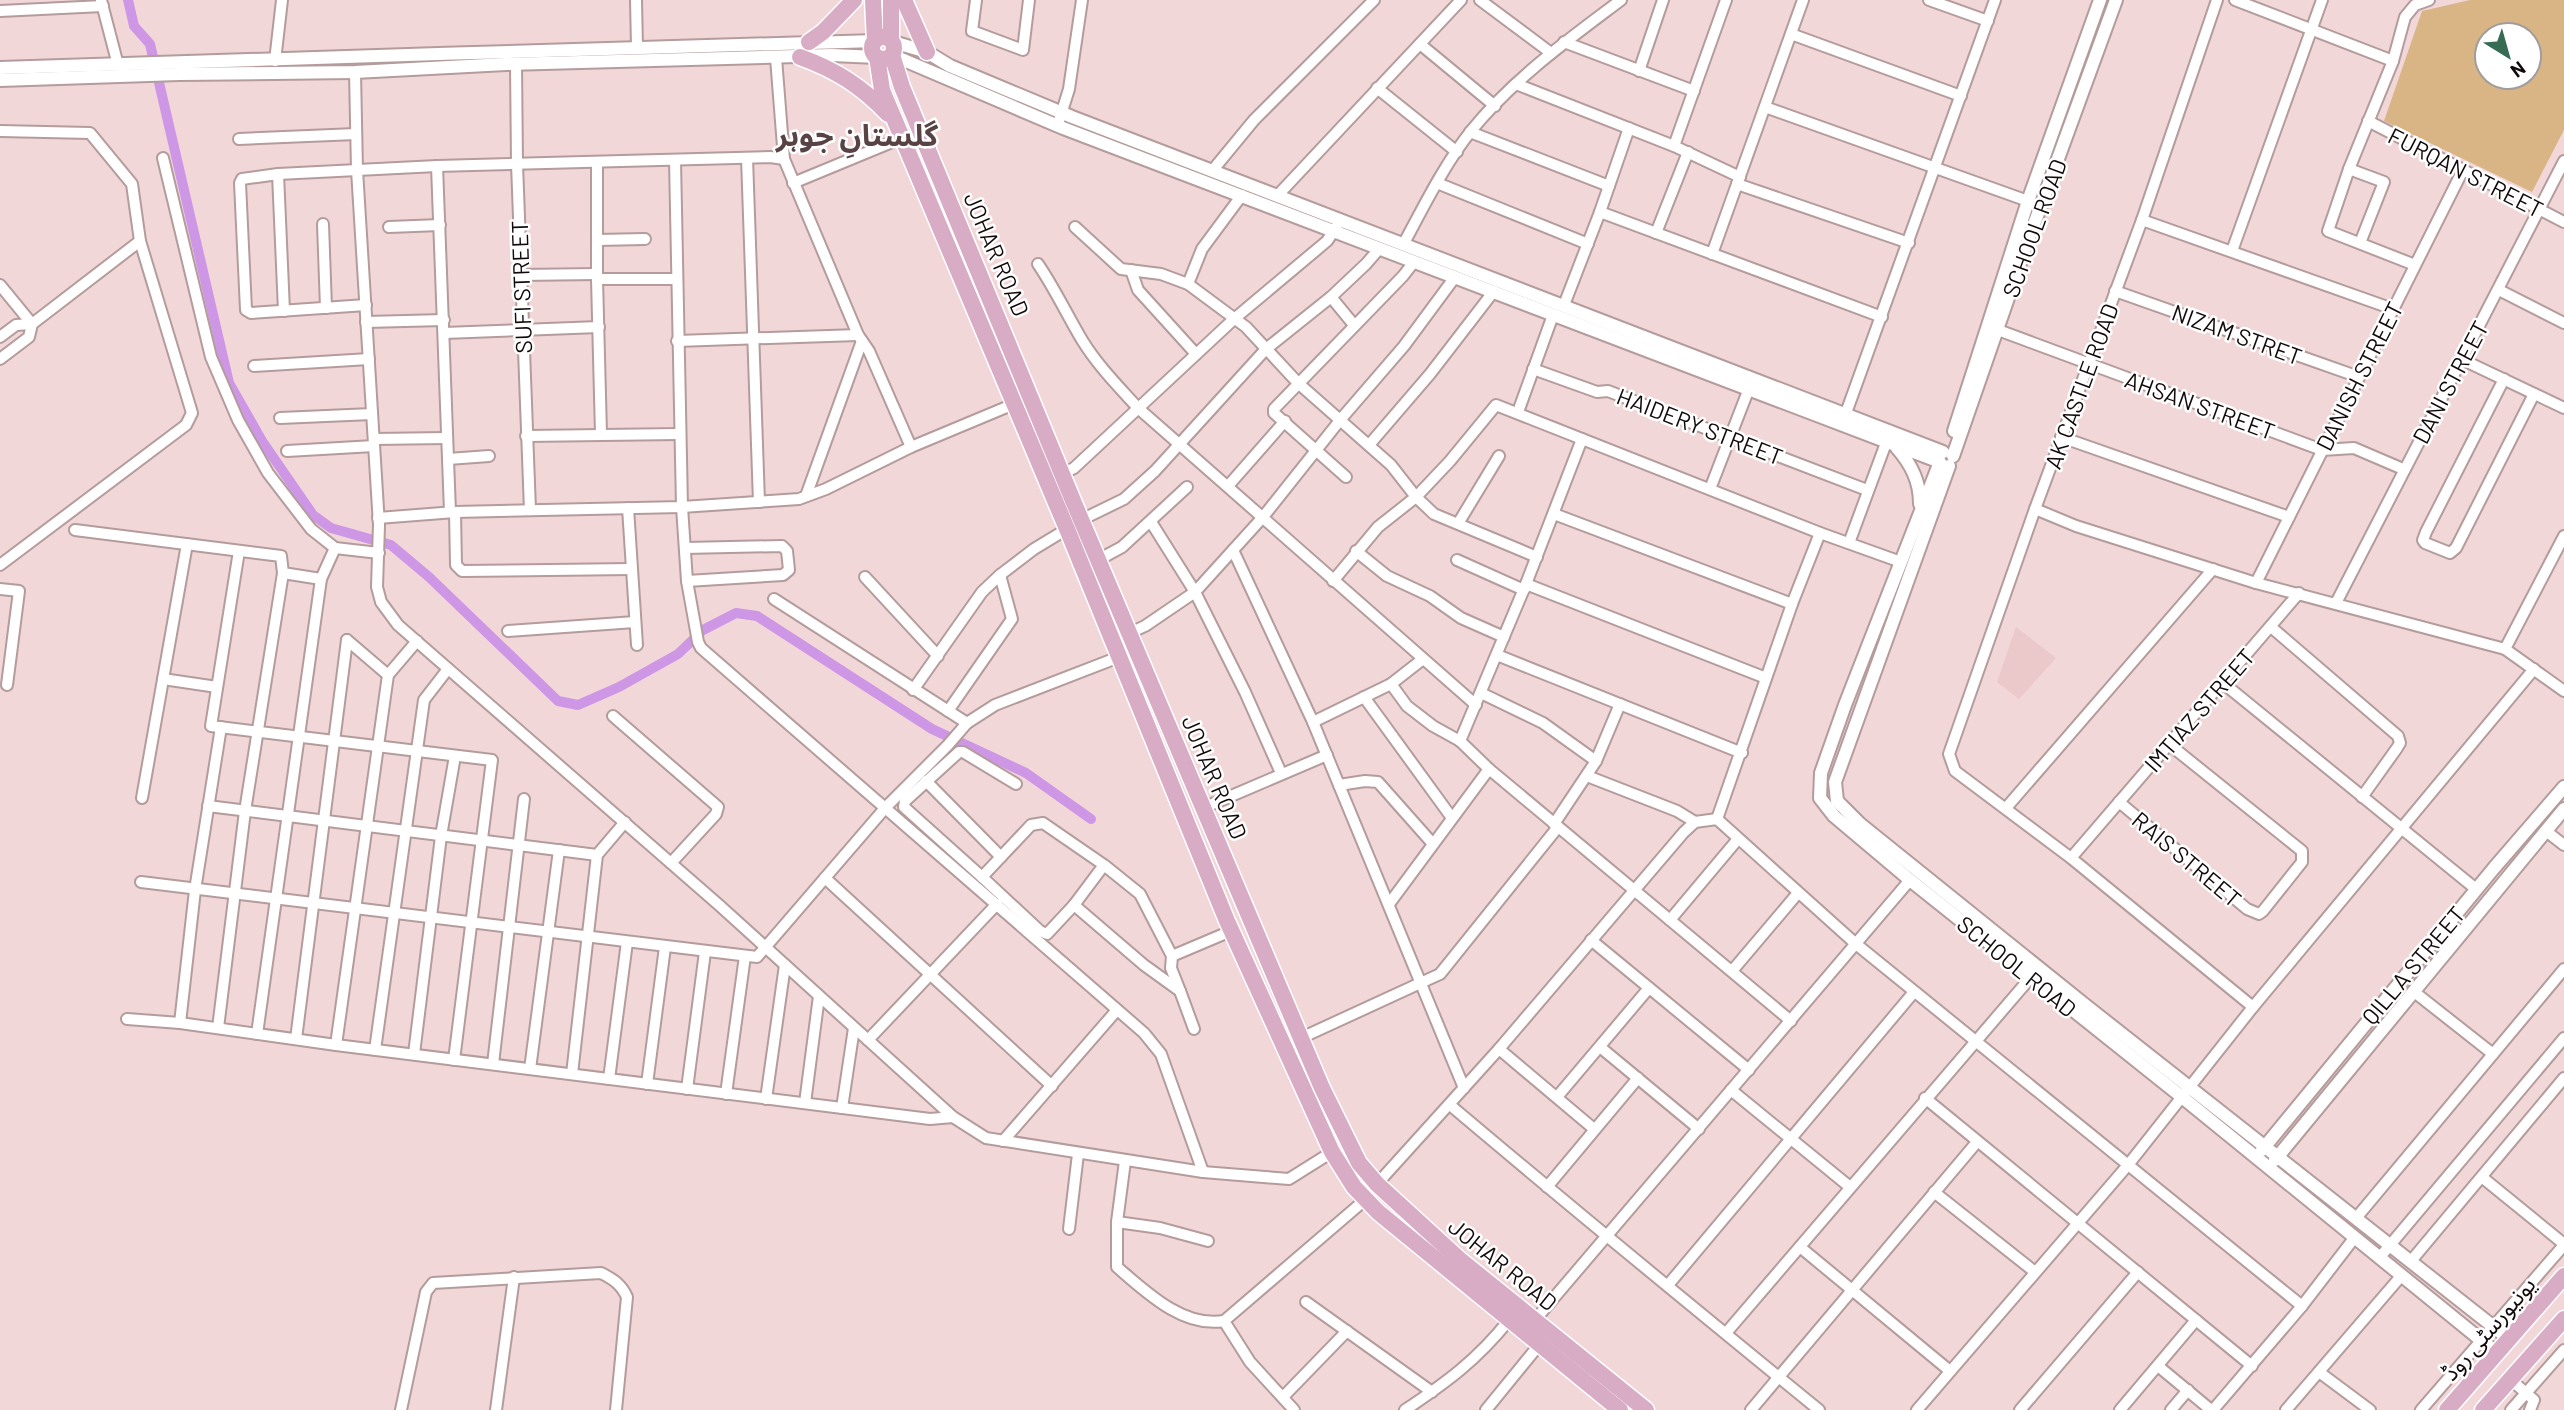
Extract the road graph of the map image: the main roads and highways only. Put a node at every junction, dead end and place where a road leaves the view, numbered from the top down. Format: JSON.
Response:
{"nodes":[{"id":1,"x":854,"y":0,"type":"edge"},
{"id":2,"x":873,"y":0,"type":"edge"},
{"id":3,"x":891,"y":0,"type":"edge"},
{"id":4,"x":904,"y":0,"type":"edge"},
{"id":5,"x":809,"y":42,"type":"road end"},
{"id":6,"x":886,"y":47,"type":"junction"},
{"id":7,"x":927,"y":52,"type":"road end"},
{"id":8,"x":800,"y":57,"type":"road end"},
{"id":9,"x":895,"y":120,"type":"junction"},
{"id":10,"x":2564,"y":1276,"type":"edge"},
{"id":11,"x":2564,"y":1319,"type":"edge"},
{"id":12,"x":1620,"y":1410,"type":"edge"},
{"id":13,"x":1646,"y":1410,"type":"edge"},
{"id":14,"x":2447,"y":1410,"type":"edge"},
{"id":15,"x":2483,"y":1410,"type":"edge"}],
"edges":[{"from":1,"to":5,"type":"main road"},
{"from":2,"to":6,"type":"main road","name":"JOHAR ROAD"},
{"from":3,"to":6,"type":"main road","name":"JOHAR ROAD"},
{"from":4,"to":7,"type":"main road"},
{"from":6,"to":9,"type":"main road","name":"JOHAR ROAD"},
{"from":6,"to":13,"type":"main road","name":"JOHAR ROAD"},
{"from":8,"to":9,"type":"main road"},
{"from":9,"to":12,"type":"main road","name":"JOHAR ROAD"},
{"from":10,"to":14,"type":"main road","name":"یونیورسٹی روڈ"},
{"from":11,"to":15,"type":"main road"}]}
